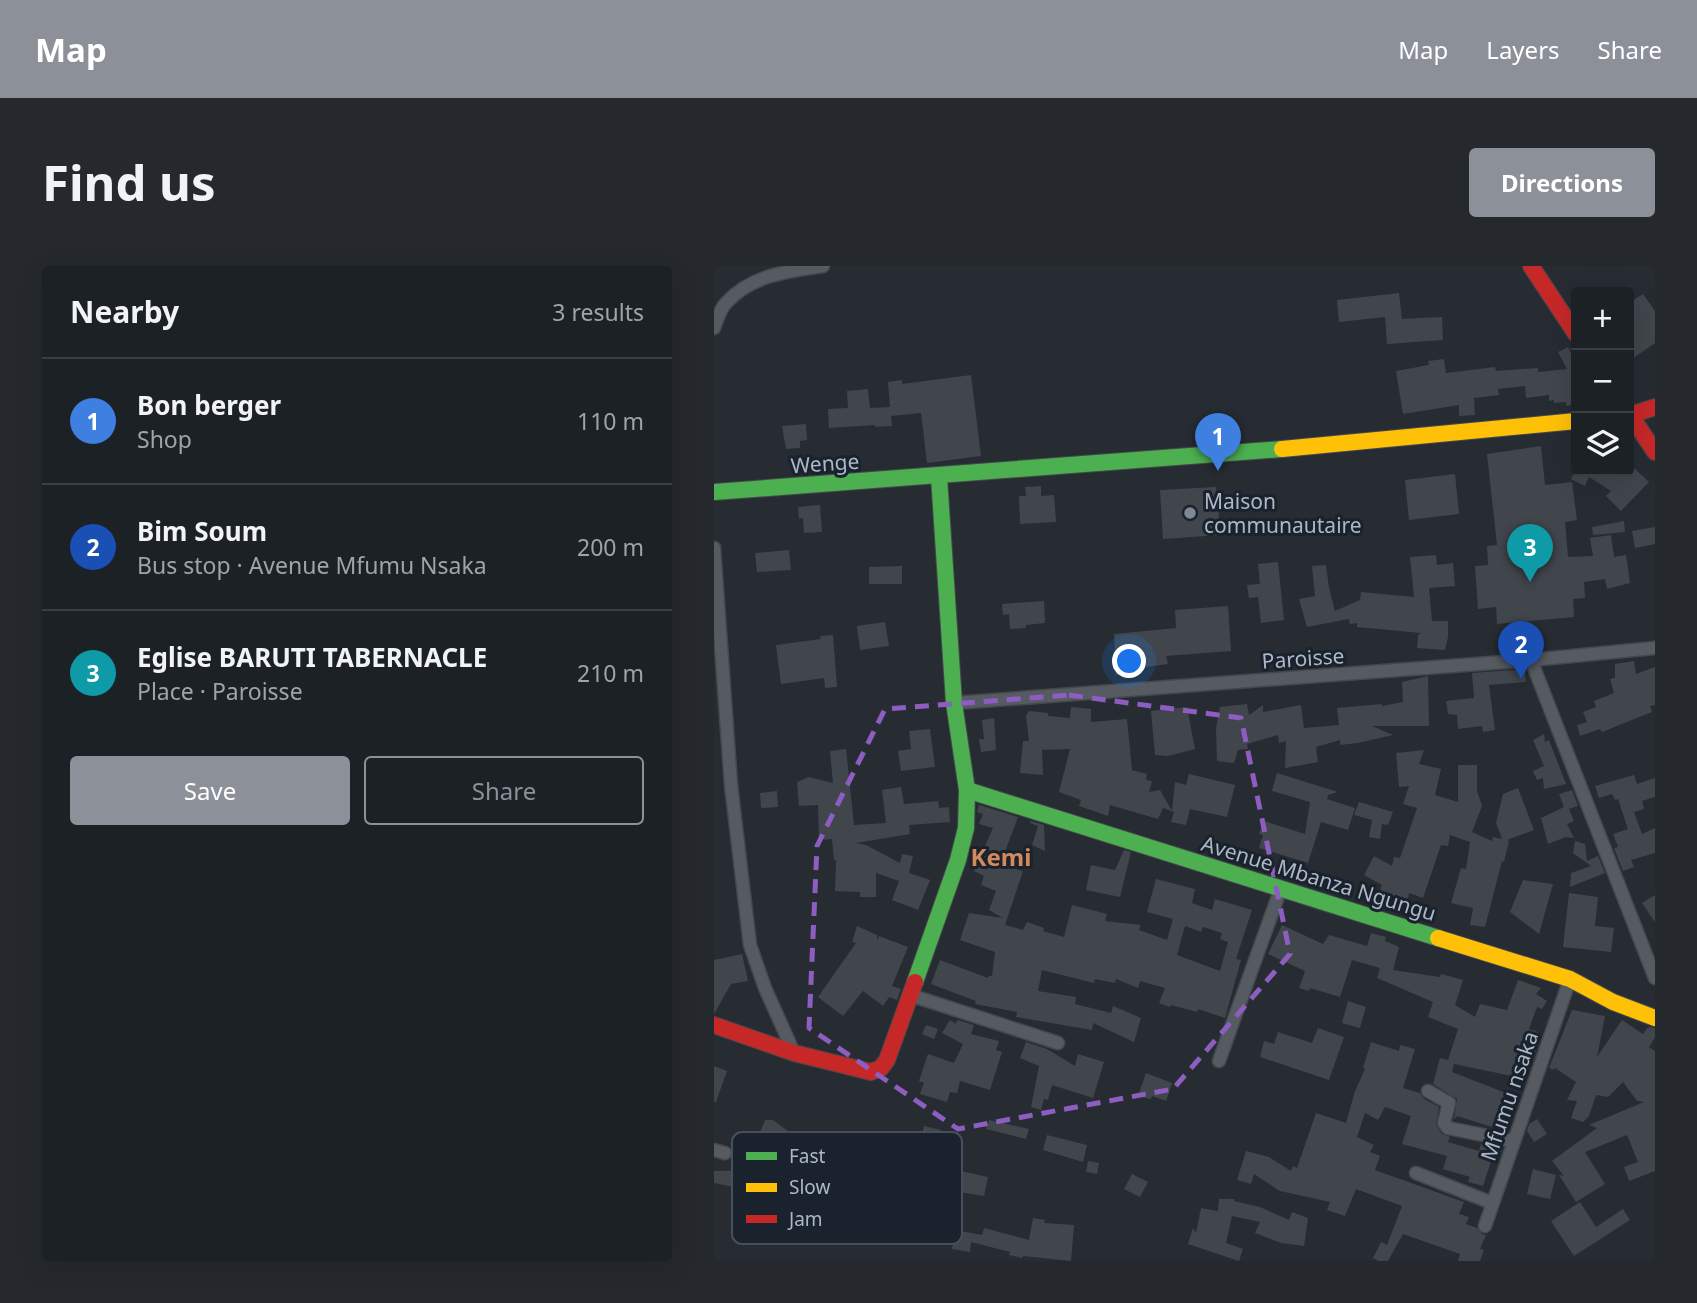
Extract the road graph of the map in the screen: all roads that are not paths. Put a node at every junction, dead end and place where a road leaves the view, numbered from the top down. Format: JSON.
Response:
{"nodes":[{"id":1,"x":823,"y":266,"type":"edge"},
{"id":2,"x":1531,"y":266,"type":"edge"},
{"id":3,"x":1571,"y":326,"type":"edge"},
{"id":4,"x":714,"y":328,"type":"edge"},
{"id":5,"x":1655,"y":407,"type":"edge"},
{"id":6,"x":1634,"y":413,"type":"edge"},
{"id":7,"x":1571,"y":421,"type":"edge"},
{"id":8,"x":1634,"y":422,"type":"edge"},
{"id":9,"x":1655,"y":452,"type":"edge"},
{"id":10,"x":939,"y":477,"type":"junction"},
{"id":11,"x":714,"y":492,"type":"edge"},
{"id":12,"x":714,"y":548,"type":"edge"},
{"id":13,"x":1655,"y":648,"type":"edge"},
{"id":14,"x":1531,"y":660,"type":"junction"},
{"id":15,"x":718,"y":676,"type":"edge"},
{"id":16,"x":954,"y":703,"type":"junction"},
{"id":17,"x":967,"y":790,"type":"junction"},
{"id":18,"x":1281,"y":888,"type":"junction"},
{"id":19,"x":1655,"y":978,"type":"edge"},
{"id":20,"x":1570,"y":979,"type":"junction"},
{"id":21,"x":910,"y":995,"type":"junction"},
{"id":22,"x":1655,"y":1018,"type":"edge"},
{"id":23,"x":714,"y":1025,"type":"edge"},
{"id":24,"x":1058,"y":1043,"type":"dead end"},
{"id":25,"x":794,"y":1053,"type":"junction"},
{"id":26,"x":1219,"y":1061,"type":"dead end"},
{"id":27,"x":1428,"y":1091,"type":"dead end"},
{"id":28,"x":1513,"y":1141,"type":"junction"},
{"id":29,"x":1416,"y":1173,"type":"dead end"},
{"id":30,"x":1492,"y":1203,"type":"junction"},
{"id":31,"x":1485,"y":1226,"type":"dead end"}],
"edges":[{"from":1,"to":4,"type":"street"},
{"from":2,"to":3,"type":"street"},
{"from":5,"to":6,"type":"street"},
{"from":7,"to":10,"type":"street","name":"Wenge"},
{"from":8,"to":9,"type":"street"},
{"from":10,"to":11,"type":"street","name":"Wenge"},
{"from":10,"to":16,"type":"street"},
{"from":12,"to":15,"type":"street"},
{"from":13,"to":14,"type":"street","name":"Paroisse"},
{"from":14,"to":16,"type":"street","name":"Paroisse"},
{"from":14,"to":19,"type":"street"},
{"from":15,"to":25,"type":"street"},
{"from":16,"to":17,"type":"street"},
{"from":17,"to":18,"type":"street","name":"Avenue Mbanza Ngungu"},
{"from":17,"to":21,"type":"street"},
{"from":18,"to":20,"type":"street","name":"Avenue Mbanza Ngungu"},
{"from":18,"to":26,"type":"street"},
{"from":20,"to":22,"type":"street","name":"Avenue Mbanza Ngungu"},
{"from":20,"to":28,"type":"street","name":"Mfumu nsaka"},
{"from":21,"to":24,"type":"street"},
{"from":21,"to":25,"type":"street"},
{"from":23,"to":25,"type":"street"},
{"from":27,"to":28,"type":"street"},
{"from":28,"to":30,"type":"street","name":"Mfumu nsaka"},
{"from":29,"to":30,"type":"street"},
{"from":30,"to":31,"type":"street","name":"Mfumu nsaka"}]}
